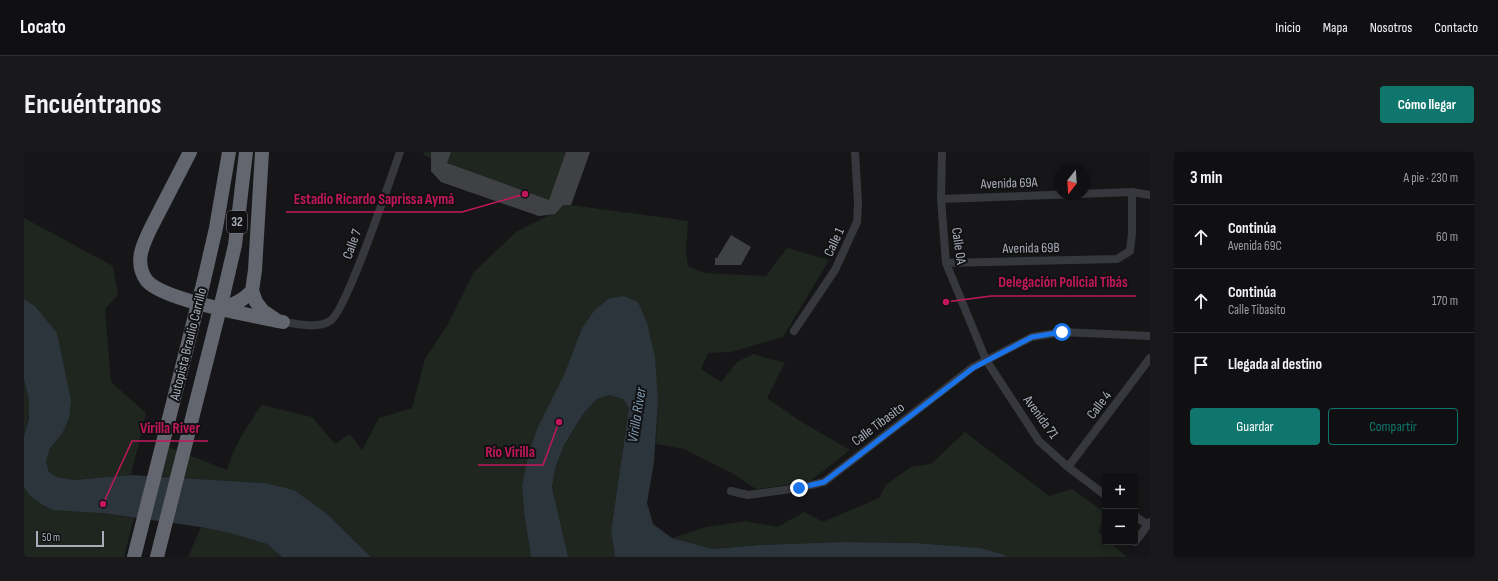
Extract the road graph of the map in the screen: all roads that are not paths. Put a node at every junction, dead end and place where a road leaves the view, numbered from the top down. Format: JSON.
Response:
{"nodes":[{"id":1,"x":190,"y":152,"type":"edge"},
{"id":2,"x":229,"y":152,"type":"edge"},
{"id":3,"x":246,"y":152,"type":"edge"},
{"id":4,"x":262,"y":152,"type":"edge"},
{"id":5,"x":400,"y":152,"type":"edge"},
{"id":6,"x":854,"y":152,"type":"edge"},
{"id":7,"x":942,"y":152,"type":"edge"},
{"id":8,"x":1132,"y":192,"type":"junction"},
{"id":9,"x":1150,"y":195,"type":"edge"},
{"id":10,"x":941,"y":199,"type":"junction"},
{"id":11,"x":946,"y":263,"type":"junction"},
{"id":12,"x":252,"y":291,"type":"junction"},
{"id":13,"x":215,"y":307,"type":"junction"},
{"id":14,"x":283,"y":322,"type":"junction"},
{"id":15,"x":794,"y":331,"type":"dead end"},
{"id":16,"x":1150,"y":336,"type":"edge"},
{"id":17,"x":1150,"y":358,"type":"edge"},
{"id":18,"x":986,"y":360,"type":"junction"},
{"id":19,"x":1068,"y":467,"type":"junction"},
{"id":20,"x":731,"y":491,"type":"dead end"},
{"id":21,"x":1102,"y":492,"type":"edge"},
{"id":22,"x":1138,"y":518,"type":"edge"},
{"id":23,"x":1149,"y":524,"type":"edge"},
{"id":24,"x":1138,"y":537,"type":"edge"},
{"id":25,"x":134,"y":557,"type":"edge"},
{"id":26,"x":157,"y":557,"type":"edge"}],
"edges":[{"from":1,"to":13,"type":"highway"},
{"from":2,"to":25,"type":"highway","name":"Autopista Braulio Carrillo","number":"32","bridge":true},
{"from":3,"to":26,"type":"highway","name":"Autopista Braulio Carrillo","number":"32","bridge":true},
{"from":4,"to":12,"type":"highway"},
{"from":5,"to":14,"type":"street","name":"Calle 7"},
{"from":6,"to":15,"type":"street","name":"Calle 1"},
{"from":7,"to":10,"type":"street","name":"Calle 0A"},
{"from":8,"to":9,"type":"street","name":"Avenida 69A"},
{"from":8,"to":10,"type":"street","name":"Avenida 69A"},
{"from":8,"to":11,"type":"street","name":"Avenida 69B"},
{"from":10,"to":11,"type":"street","name":"Calle 0A"},
{"from":11,"to":18,"type":"street","name":"Calle 0A"},
{"from":12,"to":13,"type":"highway"},
{"from":12,"to":14,"type":"highway"},
{"from":13,"to":14,"type":"highway"},
{"from":16,"to":18,"type":"street","name":"Calle Tibasito"},
{"from":17,"to":19,"type":"street","name":"Calle 4"},
{"from":18,"to":19,"type":"street","name":"Avenida 71"},
{"from":18,"to":20,"type":"street","name":"Calle Tibasito"},
{"from":19,"to":21,"type":"street","name":"Avenida 71"},
{"from":22,"to":23,"type":"street"},
{"from":23,"to":24,"type":"street"}]}
